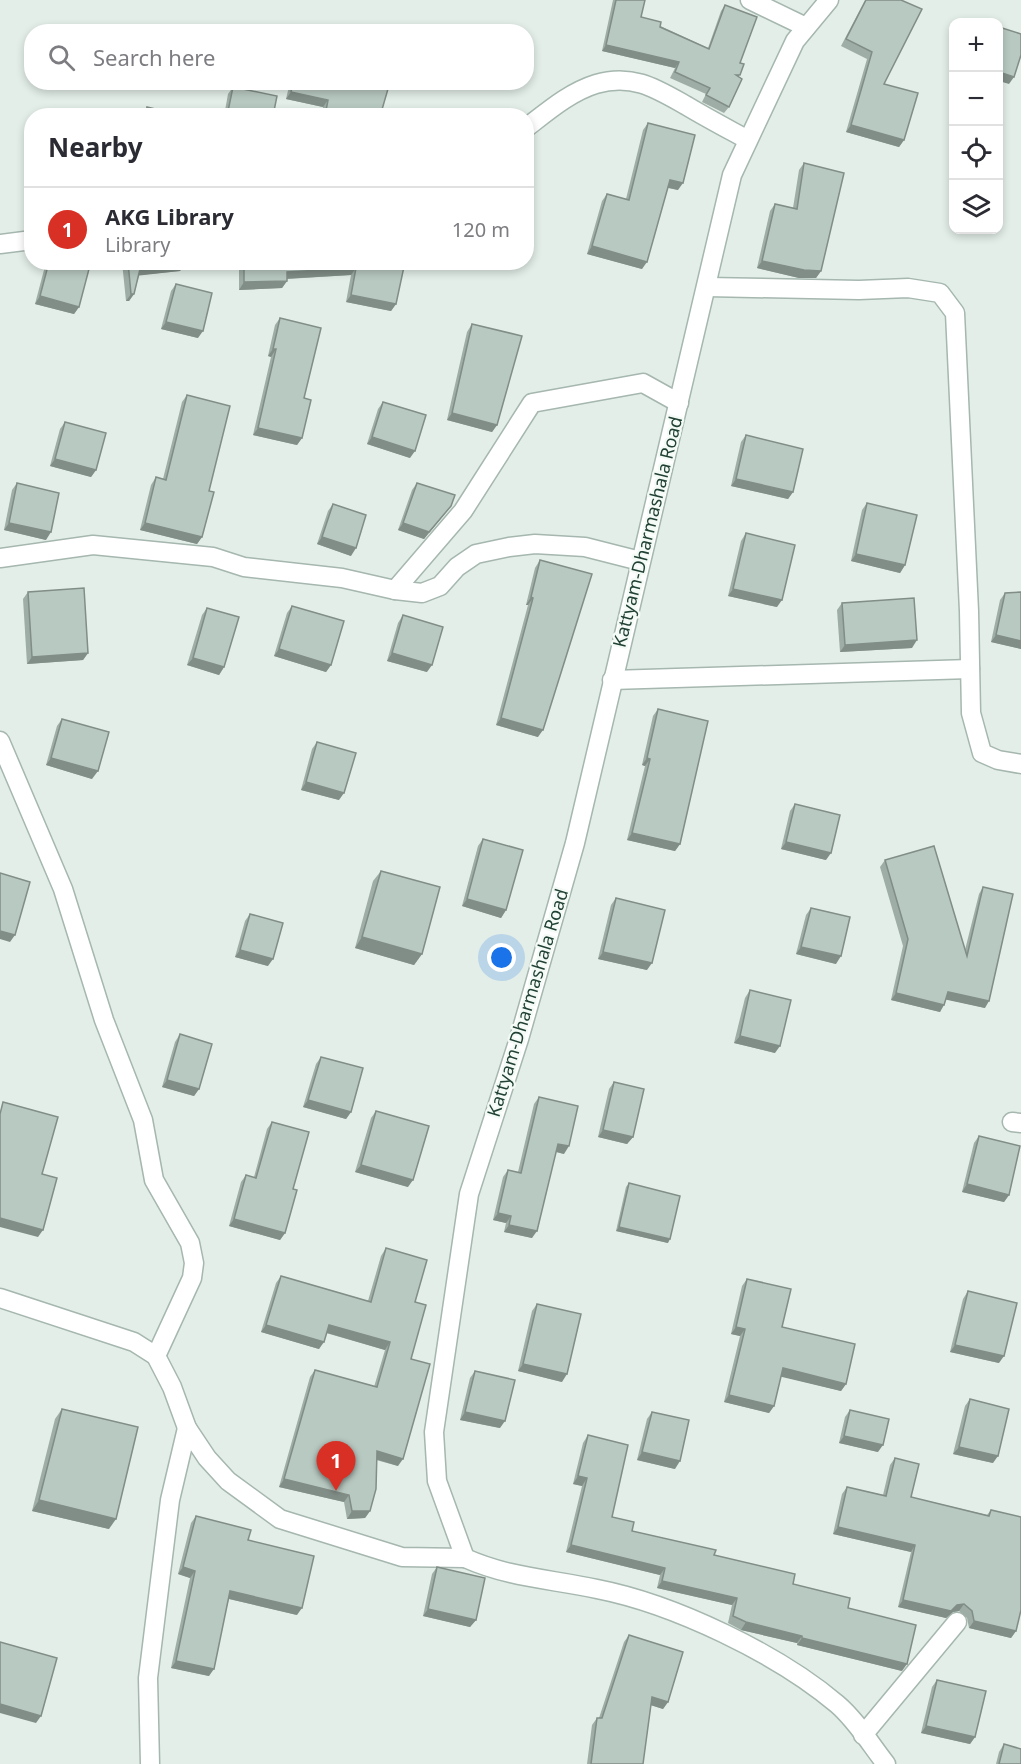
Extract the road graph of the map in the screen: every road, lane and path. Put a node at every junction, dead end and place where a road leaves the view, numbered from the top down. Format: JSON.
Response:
{"nodes":[{"id":1,"x":750,"y":0,"type":"edge"},
{"id":2,"x":829,"y":0,"type":"edge"},
{"id":3,"x":806,"y":27,"type":"junction"},
{"id":4,"x":534,"y":122,"type":"edge"},
{"id":5,"x":748,"y":140,"type":"junction"},
{"id":6,"x":24,"y":241,"type":"edge"},
{"id":7,"x":0,"y":244,"type":"edge"},
{"id":8,"x":707,"y":287,"type":"junction"},
{"id":9,"x":679,"y":403,"type":"junction"},
{"id":10,"x":0,"y":558,"type":"edge"},
{"id":11,"x":640,"y":561,"type":"junction"},
{"id":12,"x":395,"y":590,"type":"junction"},
{"id":13,"x":970,"y":669,"type":"junction"},
{"id":14,"x":612,"y":680,"type":"junction"},
{"id":15,"x":0,"y":741,"type":"edge"},
{"id":16,"x":1021,"y":764,"type":"edge"},
{"id":17,"x":0,"y":1298,"type":"edge"},
{"id":18,"x":156,"y":1356,"type":"junction"},
{"id":19,"x":188,"y":1428,"type":"junction"},
{"id":20,"x":465,"y":1558,"type":"junction"},
{"id":21,"x":957,"y":1622,"type":"edge"},
{"id":22,"x":863,"y":1735,"type":"junction"},
{"id":23,"x":150,"y":1764,"type":"edge"},
{"id":24,"x":886,"y":1764,"type":"edge"}],
"edges":[{"from":1,"to":3,"type":"street"},
{"from":2,"to":3,"type":"street","name":"Kattyam-Dharmashala Road"},
{"from":3,"to":5,"type":"street","name":"Kattyam-Dharmashala Road"},
{"from":4,"to":5,"type":"street"},
{"from":5,"to":8,"type":"street","name":"Kattyam-Dharmashala Road"},
{"from":6,"to":7,"type":"street"},
{"from":8,"to":9,"type":"street","name":"Kattyam-Dharmashala Road"},
{"from":8,"to":13,"type":"street"},
{"from":9,"to":11,"type":"street","name":"Kattyam-Dharmashala Road"},
{"from":9,"to":12,"type":"street"},
{"from":10,"to":12,"type":"street"},
{"from":11,"to":12,"type":"street"},
{"from":11,"to":14,"type":"street","name":"Kattyam-Dharmashala Road"},
{"from":13,"to":14,"type":"street"},
{"from":13,"to":16,"type":"street"},
{"from":14,"to":20,"type":"street","name":"Kattyam-Dharmashala Road"},
{"from":15,"to":18,"type":"street"},
{"from":17,"to":18,"type":"street"},
{"from":18,"to":19,"type":"street"},
{"from":19,"to":20,"type":"street"},
{"from":19,"to":23,"type":"street"},
{"from":20,"to":22,"type":"street"},
{"from":21,"to":22,"type":"street"},
{"from":22,"to":24,"type":"street"}]}
